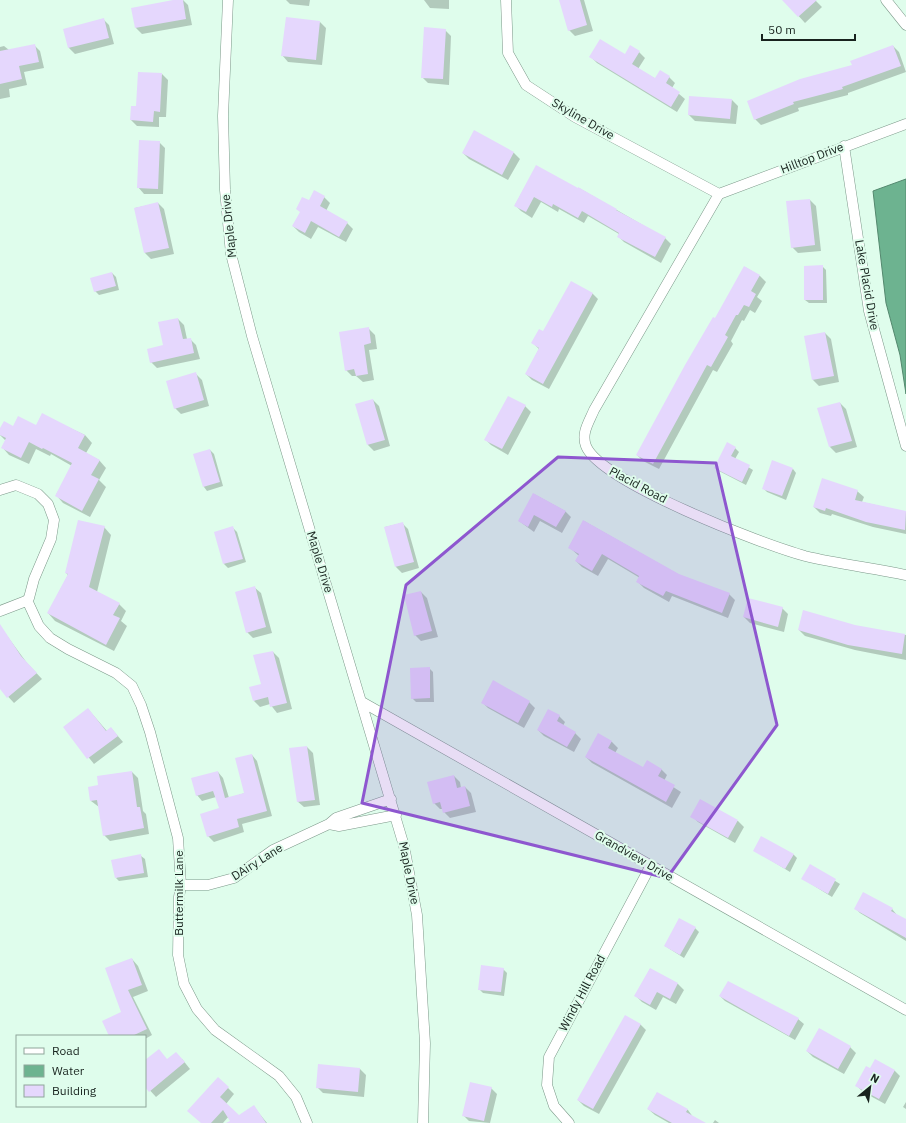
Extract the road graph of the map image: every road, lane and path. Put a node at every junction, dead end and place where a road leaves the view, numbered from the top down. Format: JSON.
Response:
{"nodes":[{"id":1,"x":228,"y":0,"type":"edge"},
{"id":2,"x":506,"y":0,"type":"edge"},
{"id":3,"x":886,"y":0,"type":"edge"},
{"id":4,"x":906,"y":25,"type":"edge"},
{"id":5,"x":906,"y":124,"type":"edge"},
{"id":6,"x":844,"y":146,"type":"junction"},
{"id":7,"x":720,"y":194,"type":"junction"},
{"id":8,"x":906,"y":446,"type":"edge"},
{"id":9,"x":0,"y":490,"type":"edge"},
{"id":10,"x":906,"y":575,"type":"edge"},
{"id":11,"x":27,"y":600,"type":"junction"},
{"id":12,"x":0,"y":611,"type":"edge"},
{"id":13,"x":362,"y":702,"type":"junction"},
{"id":14,"x":391,"y":799,"type":"junction"},
{"id":15,"x":396,"y":815,"type":"junction"},
{"id":16,"x":329,"y":824,"type":"junction"},
{"id":17,"x":651,"y":866,"type":"junction"},
{"id":18,"x":181,"y":885,"type":"junction"},
{"id":19,"x":906,"y":1010,"type":"edge"},
{"id":20,"x":307,"y":1123,"type":"edge"},
{"id":21,"x":423,"y":1123,"type":"edge"},
{"id":22,"x":569,"y":1123,"type":"edge"}],
"edges":[{"from":1,"to":13,"type":"street","name":"Maple Drive"},
{"from":2,"to":7,"type":"street","name":"Skyline Drive"},
{"from":3,"to":4,"type":"street"},
{"from":5,"to":6,"type":"street","name":"Hilltop Drive"},
{"from":6,"to":7,"type":"street","name":"Hilltop Drive"},
{"from":6,"to":8,"type":"street","name":"Lake Placid Drive"},
{"from":7,"to":10,"type":"street","name":"Placid Road"},
{"from":9,"to":11,"type":"street"},
{"from":11,"to":12,"type":"street"},
{"from":11,"to":18,"type":"street","name":"Buttermilk Lane"},
{"from":13,"to":14,"type":"street","name":"Maple Drive"},
{"from":13,"to":17,"type":"street","name":"Grandview Drive"},
{"from":14,"to":15,"type":"street","name":"Maple Drive"},
{"from":14,"to":16,"type":"street"},
{"from":15,"to":16,"type":"street"},
{"from":15,"to":21,"type":"street","name":"Maple Drive"},
{"from":16,"to":18,"type":"street","name":"DAiry Lane"},
{"from":17,"to":19,"type":"street","name":"Grandview Drive"},
{"from":17,"to":22,"type":"street","name":"Windy Hill Road"},
{"from":18,"to":20,"type":"street","name":"Buttermilk Lane"}]}
